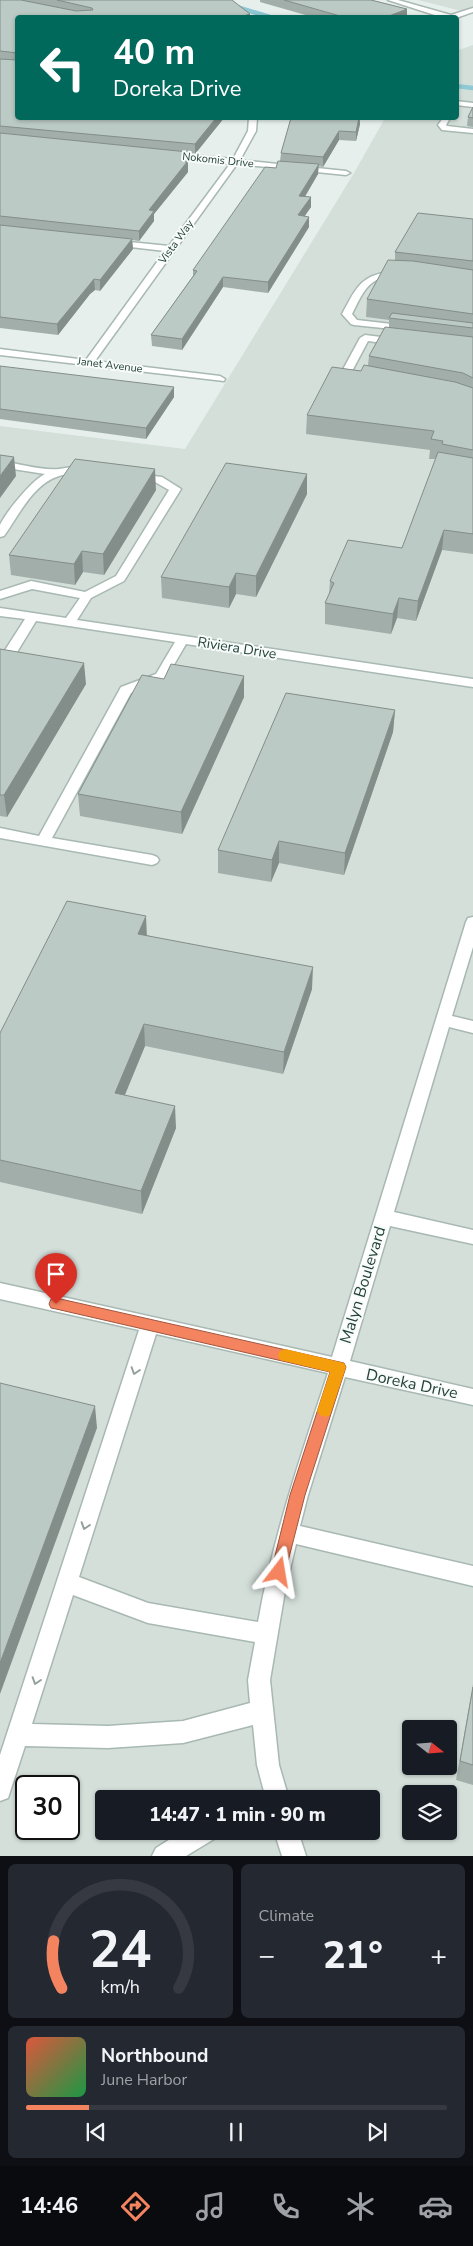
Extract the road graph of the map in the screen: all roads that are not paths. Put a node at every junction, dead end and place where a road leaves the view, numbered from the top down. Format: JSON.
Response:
{"nodes":[{"id":1,"x":391,"y":0,"type":"edge"},
{"id":2,"x":473,"y":10,"type":"edge"},
{"id":3,"x":444,"y":15,"type":"edge"},
{"id":4,"x":459,"y":16,"type":"edge"},
{"id":5,"x":459,"y":19,"type":"edge"},
{"id":6,"x":465,"y":21,"type":"dead end"},
{"id":7,"x":459,"y":103,"type":"edge"},
{"id":8,"x":473,"y":105,"type":"edge"},
{"id":9,"x":253,"y":120,"type":"edge"},
{"id":10,"x":445,"y":120,"type":"edge"},
{"id":11,"x":473,"y":131,"type":"edge"},
{"id":12,"x":156,"y":154,"type":"edge"},
{"id":13,"x":234,"y":162,"type":"junction"},
{"id":14,"x":346,"y":173,"type":"dead end"},
{"id":15,"x":103,"y":241,"type":"edge"},
{"id":16,"x":171,"y":248,"type":"junction"},
{"id":17,"x":408,"y":276,"type":"edge"},
{"id":18,"x":421,"y":330,"type":"edge"},
{"id":19,"x":404,"y":342,"type":"edge"},
{"id":20,"x":0,"y":352,"type":"edge"},
{"id":21,"x":88,"y":363,"type":"junction"},
{"id":22,"x":220,"y":379,"type":"dead end"},
{"id":23,"x":364,"y":379,"type":"edge"},
{"id":24,"x":0,"y":464,"type":"edge"},
{"id":25,"x":54,"y":472,"type":"junction"},
{"id":26,"x":102,"y":472,"type":"edge"},
{"id":27,"x":120,"y":475,"type":"edge"},
{"id":28,"x":0,"y":534,"type":"edge"},
{"id":29,"x":0,"y":595,"type":"edge"},
{"id":30,"x":87,"y":596,"type":"junction"},
{"id":31,"x":0,"y":612,"type":"edge"},
{"id":32,"x":32,"y":617,"type":"junction"},
{"id":33,"x":70,"y":622,"type":"junction"},
{"id":34,"x":183,"y":639,"type":"junction"},
{"id":35,"x":0,"y":663,"type":"edge"},
{"id":36,"x":473,"y":683,"type":"edge"},
{"id":37,"x":0,"y":833,"type":"edge"},
{"id":38,"x":43,"y":841,"type":"junction"},
{"id":39,"x":152,"y":860,"type":"dead end"},
{"id":40,"x":473,"y":922,"type":"edge"},
{"id":41,"x":443,"y":1020,"type":"junction"},
{"id":42,"x":473,"y":1027,"type":"edge"},
{"id":43,"x":384,"y":1217,"type":"junction"},
{"id":44,"x":473,"y":1237,"type":"edge"},
{"id":45,"x":0,"y":1291,"type":"edge"},
{"id":46,"x":150,"y":1325,"type":"junction"},
{"id":47,"x":339,"y":1367,"type":"junction"},
{"id":48,"x":473,"y":1397,"type":"edge"},
{"id":49,"x":288,"y":1533,"type":"junction"},
{"id":50,"x":473,"y":1576,"type":"edge"},
{"id":51,"x":67,"y":1583,"type":"junction"},
{"id":52,"x":266,"y":1634,"type":"junction"},
{"id":53,"x":262,"y":1711,"type":"junction"},
{"id":54,"x":18,"y":1735,"type":"junction"},
{"id":55,"x":0,"y":1790,"type":"edge"},
{"id":56,"x":275,"y":1790,"type":"edge"},
{"id":57,"x":191,"y":1840,"type":"edge"},
{"id":58,"x":289,"y":1840,"type":"edge"},
{"id":59,"x":164,"y":1856,"type":"edge"},
{"id":60,"x":294,"y":1856,"type":"edge"}],
"edges":[{"from":1,"to":3,"type":"street"},
{"from":2,"to":4,"type":"street"},
{"from":5,"to":6,"type":"street"},
{"from":7,"to":8,"type":"street"},
{"from":9,"to":13,"type":"street","name":"Vista Way"},
{"from":10,"to":11,"type":"street"},
{"from":12,"to":13,"type":"street","name":"Nokomis Drive"},
{"from":13,"to":14,"type":"street","name":"Nokomis Drive"},
{"from":13,"to":16,"type":"street","name":"Vista Way"},
{"from":15,"to":16,"type":"street"},
{"from":16,"to":21,"type":"street","name":"Vista Way"},
{"from":17,"to":18,"type":"street"},
{"from":19,"to":23,"type":"street"},
{"from":20,"to":21,"type":"street","name":"Janet Avenue"},
{"from":21,"to":22,"type":"street","name":"Janet Avenue"},
{"from":24,"to":25,"type":"street"},
{"from":25,"to":26,"type":"street"},
{"from":25,"to":28,"type":"street"},
{"from":27,"to":30,"type":"street"},
{"from":29,"to":30,"type":"street"},
{"from":30,"to":33,"type":"street"},
{"from":31,"to":32,"type":"street","name":"Riviera Drive"},
{"from":32,"to":33,"type":"street","name":"Riviera Drive"},
{"from":32,"to":35,"type":"street"},
{"from":33,"to":34,"type":"street","name":"Riviera Drive"},
{"from":34,"to":36,"type":"street","name":"Riviera Drive"},
{"from":34,"to":38,"type":"street"},
{"from":37,"to":38,"type":"street"},
{"from":38,"to":39,"type":"street"},
{"from":40,"to":41,"type":"street","name":"Malyn Boulevard"},
{"from":41,"to":42,"type":"street"},
{"from":41,"to":43,"type":"street","name":"Malyn Boulevard"},
{"from":43,"to":44,"type":"street"},
{"from":43,"to":47,"type":"street","name":"Malyn Boulevard"},
{"from":45,"to":46,"type":"street","name":"Doreka Drive"},
{"from":46,"to":47,"type":"street","name":"Doreka Drive"},
{"from":46,"to":51,"type":"street","one_way":true},
{"from":47,"to":48,"type":"street","name":"Doreka Drive"},
{"from":47,"to":49,"type":"street","name":"Malyn Boulevard"},
{"from":49,"to":50,"type":"street"},
{"from":49,"to":52,"type":"street","name":"Malyn Boulevard"},
{"from":51,"to":52,"type":"street"},
{"from":51,"to":54,"type":"street","one_way":true},
{"from":52,"to":53,"type":"street","name":"Malyn Boulevard"},
{"from":53,"to":54,"type":"street"},
{"from":53,"to":56,"type":"street","name":"Malyn Boulevard"},
{"from":54,"to":55,"type":"street"},
{"from":57,"to":59,"type":"street"},
{"from":58,"to":60,"type":"street"}]}
